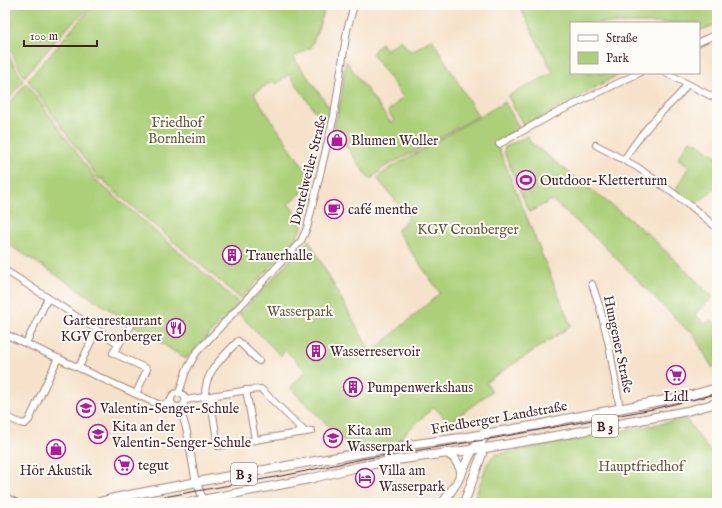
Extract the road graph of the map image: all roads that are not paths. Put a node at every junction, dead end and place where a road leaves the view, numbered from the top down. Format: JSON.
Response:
{"nodes":[{"id":1,"x":354,"y":5,"type":"edge"},
{"id":2,"x":717,"y":34,"type":"edge"},
{"id":3,"x":700,"y":42,"type":"edge"},
{"id":4,"x":637,"y":74,"type":"edge"},
{"id":5,"x":668,"y":74,"type":"edge"},
{"id":6,"x":687,"y":84,"type":"junction"},
{"id":7,"x":717,"y":98,"type":"edge"},
{"id":8,"x":499,"y":144,"type":"dead end"},
{"id":9,"x":596,"y":145,"type":"dead end"},
{"id":10,"x":624,"y":160,"type":"junction"},
{"id":11,"x":716,"y":225,"type":"edge"},
{"id":12,"x":5,"y":270,"type":"edge"},
{"id":13,"x":592,"y":284,"type":"dead end"},
{"id":14,"x":48,"y":298,"type":"junction"},
{"id":15,"x":132,"y":324,"type":"dead end"},
{"id":16,"x":97,"y":329,"type":"junction"},
{"id":17,"x":5,"y":334,"type":"edge"},
{"id":18,"x":26,"y":343,"type":"junction"},
{"id":19,"x":118,"y":344,"type":"junction"},
{"id":20,"x":58,"y":358,"type":"junction"},
{"id":21,"x":259,"y":361,"type":"dead end"},
{"id":22,"x":79,"y":368,"type":"junction"},
{"id":23,"x":717,"y":388,"type":"edge"},
{"id":24,"x":246,"y":390,"type":"junction"},
{"id":25,"x":179,"y":393,"type":"junction"},
{"id":26,"x":136,"y":394,"type":"junction"},
{"id":27,"x":207,"y":396,"type":"junction"},
{"id":28,"x":185,"y":400,"type":"junction"},
{"id":29,"x":170,"y":402,"type":"junction"},
{"id":30,"x":717,"y":403,"type":"edge"},
{"id":31,"x":180,"y":407,"type":"junction"},
{"id":32,"x":620,"y":409,"type":"junction"},
{"id":33,"x":5,"y":416,"type":"edge"},
{"id":34,"x":312,"y":430,"type":"dead end"},
{"id":35,"x":305,"y":432,"type":"junction"},
{"id":36,"x":489,"y":432,"type":"junction"},
{"id":37,"x":473,"y":436,"type":"junction"},
{"id":38,"x":255,"y":439,"type":"junction"},
{"id":39,"x":481,"y":445,"type":"junction"},
{"id":40,"x":492,"y":446,"type":"junction"},
{"id":41,"x":473,"y":449,"type":"junction"},
{"id":42,"x":446,"y":453,"type":"junction"},
{"id":43,"x":480,"y":459,"type":"junction"},
{"id":44,"x":462,"y":472,"type":"junction"},
{"id":45,"x":198,"y":483,"type":"junction"},
{"id":46,"x":5,"y":498,"type":"edge"},
{"id":47,"x":203,"y":499,"type":"junction"},
{"id":48,"x":15,"y":503,"type":"edge"},
{"id":49,"x":96,"y":503,"type":"edge"},
{"id":50,"x":187,"y":503,"type":"edge"},
{"id":51,"x":443,"y":503,"type":"edge"},
{"id":52,"x":464,"y":503,"type":"edge"}],
"edges":[{"from":1,"to":25,"type":"street","name":"Dortelweiler Straße"},
{"from":2,"to":3,"type":"street"},
{"from":4,"to":8,"type":"street"},
{"from":5,"to":6,"type":"street"},
{"from":6,"to":7,"type":"street"},
{"from":6,"to":10,"type":"street"},
{"from":9,"to":10,"type":"street"},
{"from":10,"to":11,"type":"street"},
{"from":12,"to":14,"type":"street"},
{"from":13,"to":32,"type":"street","name":"Hungener Straße"},
{"from":14,"to":16,"type":"street"},
{"from":14,"to":18,"type":"street"},
{"from":15,"to":19,"type":"street"},
{"from":16,"to":19,"type":"street"},
{"from":16,"to":22,"type":"street"},
{"from":17,"to":18,"type":"street"},
{"from":18,"to":20,"type":"street"},
{"from":19,"to":26,"type":"street"},
{"from":20,"to":22,"type":"street"},
{"from":20,"to":33,"type":"street"},
{"from":21,"to":27,"type":"street"},
{"from":22,"to":26,"type":"street"},
{"from":23,"to":32,"type":"main road","name":"Friedberger Landstraße","number":"B 3"},
{"from":24,"to":27,"type":"street"},
{"from":24,"to":35,"type":"street"},
{"from":24,"to":38,"type":"street"},
{"from":25,"to":28,"type":"street"},
{"from":25,"to":29,"type":"street"},
{"from":26,"to":29,"type":"street"},
{"from":27,"to":28,"type":"street"},
{"from":27,"to":38,"type":"street"},
{"from":28,"to":31,"type":"street"},
{"from":29,"to":31,"type":"street"},
{"from":30,"to":40,"type":"main road","name":"Friedberger Landstraße","number":"B 3"},
{"from":31,"to":45,"type":"street"},
{"from":32,"to":36,"type":"main road","name":"Friedberger Landstraße","number":"B 3"},
{"from":34,"to":35,"type":"street"},
{"from":35,"to":38,"type":"street"},
{"from":36,"to":37,"type":"main road","name":"Friedberger Landstraße","number":"B 3"},
{"from":36,"to":39,"type":"main road"},
{"from":37,"to":39,"type":"main road"},
{"from":37,"to":45,"type":"main road","name":"Friedberger Landstraße","number":"B 3"},
{"from":39,"to":40,"type":"main road","name":"Friedberger Landstraße","number":"B 3"},
{"from":39,"to":41,"type":"main road"},
{"from":39,"to":43,"type":"main road"},
{"from":40,"to":43,"type":"main road"},
{"from":41,"to":42,"type":"main road","name":"Friedberger Landstraße","number":"B 3"},
{"from":41,"to":44,"type":"main road"},
{"from":42,"to":44,"type":"main road"},
{"from":42,"to":47,"type":"main road","name":"Friedberger Landstraße","number":"B 3"},
{"from":43,"to":52,"type":"main road"},
{"from":44,"to":51,"type":"main road"},
{"from":45,"to":47,"type":"street"},
{"from":45,"to":49,"type":"main road","name":"Friedberger Landstraße","number":"B 3"},
{"from":46,"to":48,"type":"main road"},
{"from":47,"to":50,"type":"main road","name":"Friedberger Landstraße","number":"B 3"}]}
